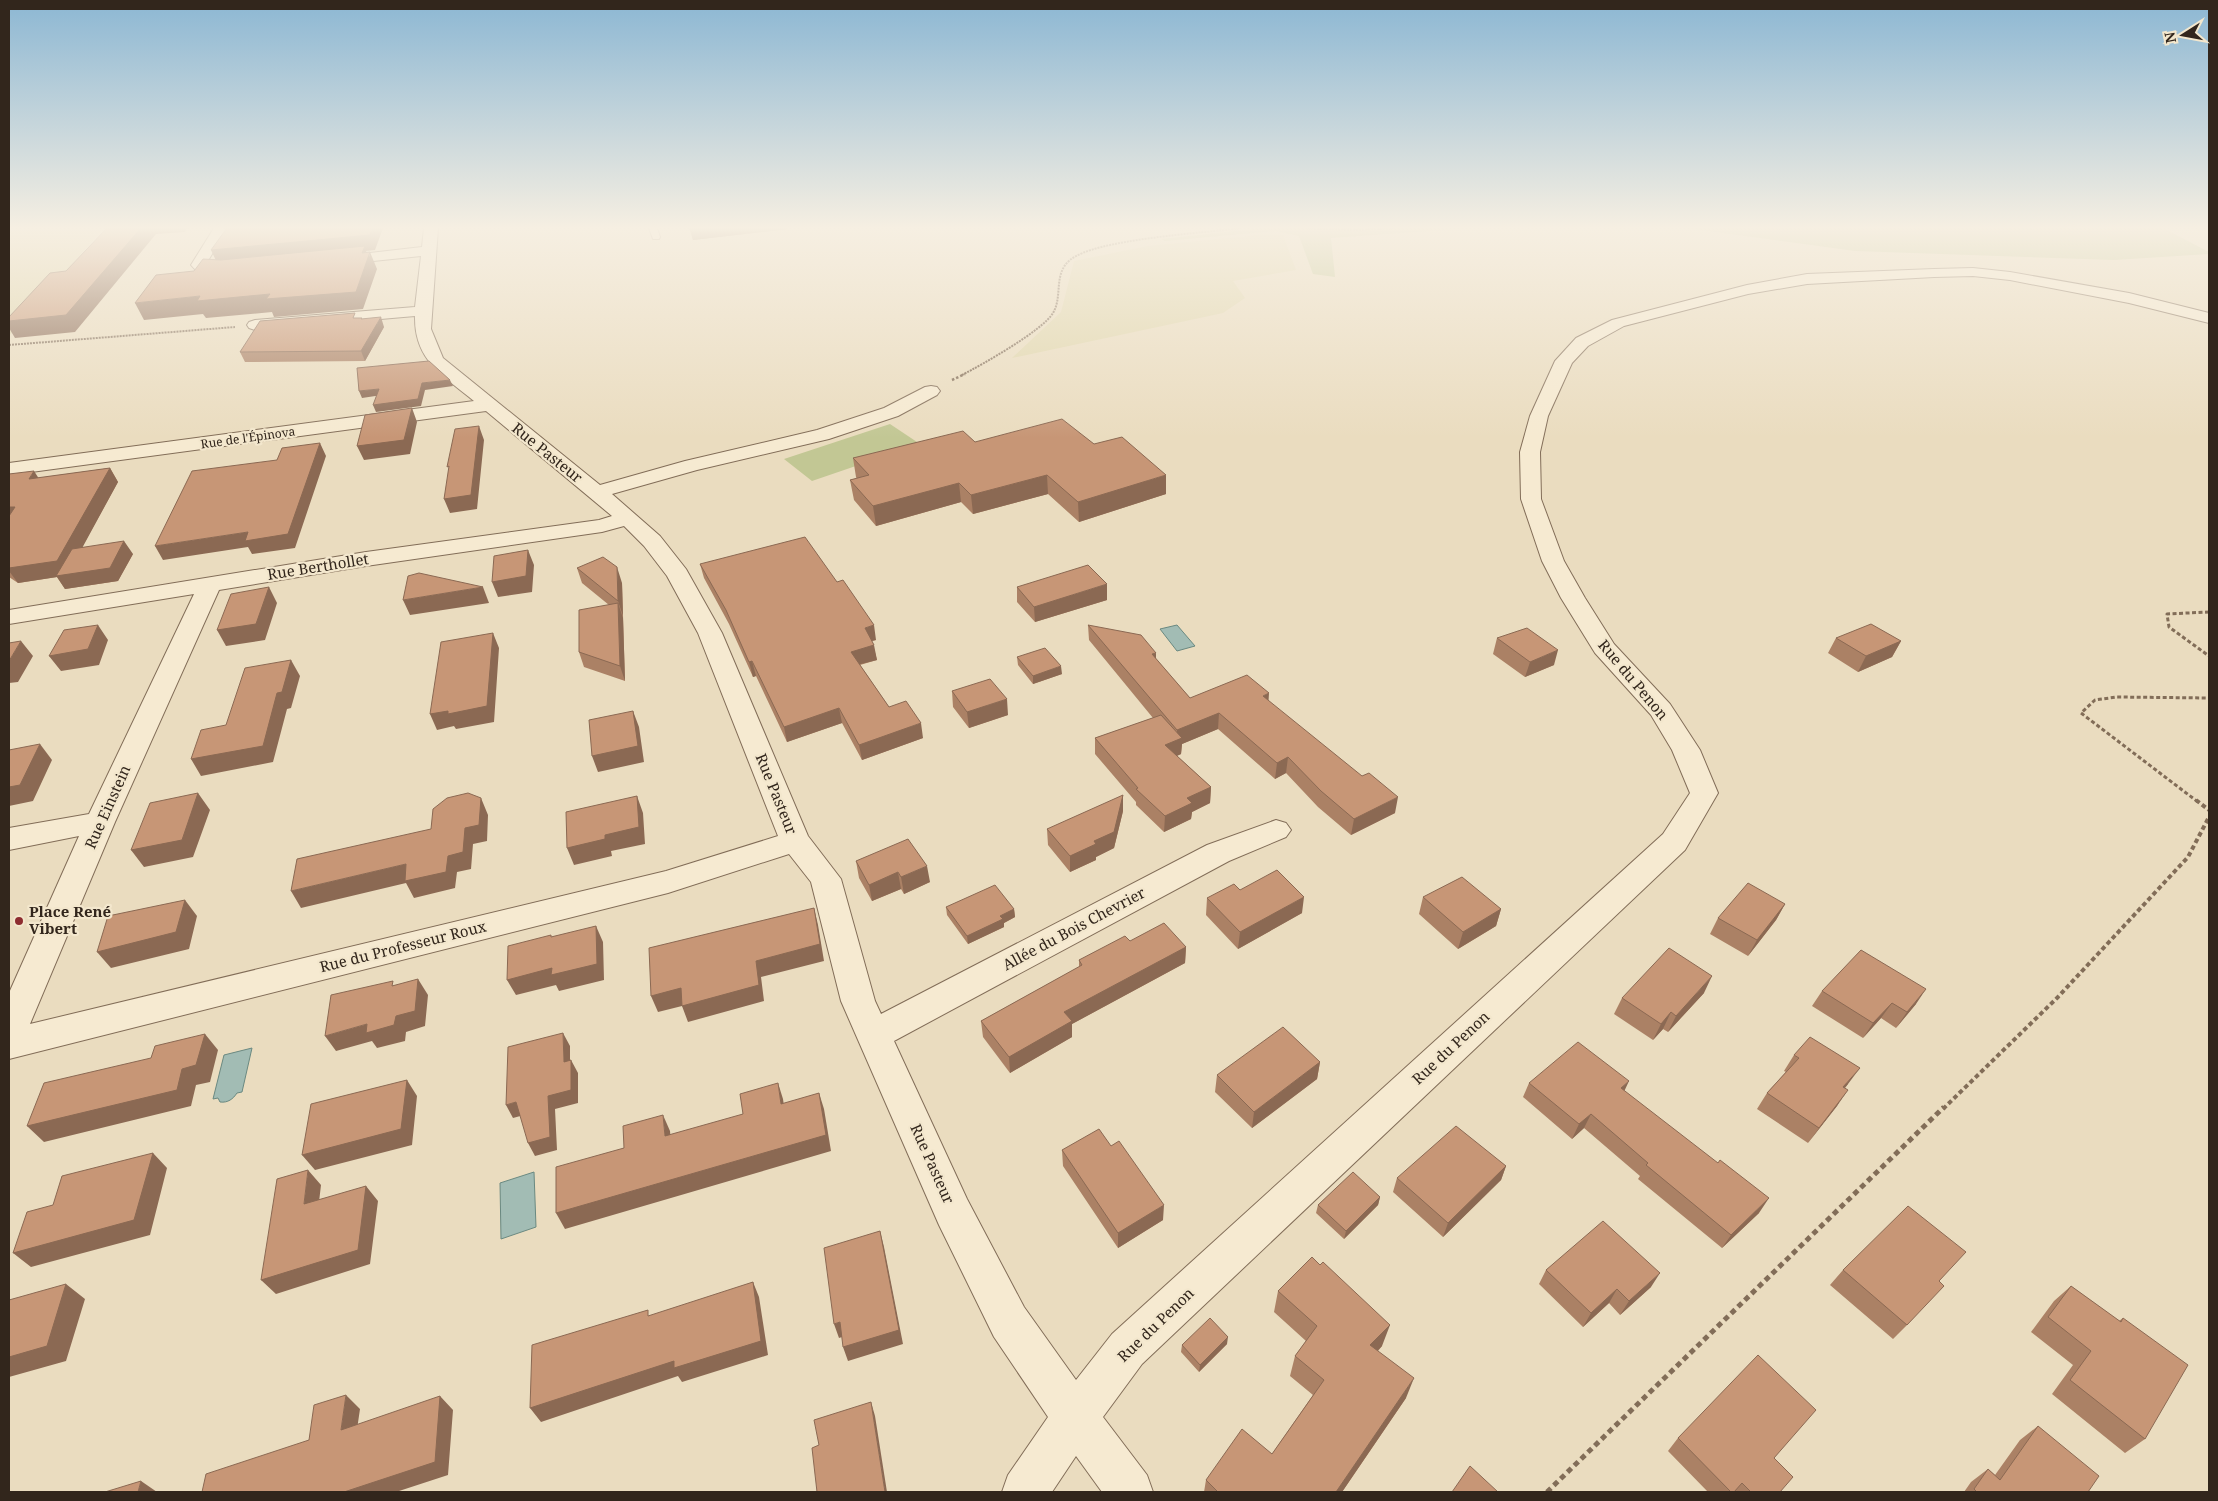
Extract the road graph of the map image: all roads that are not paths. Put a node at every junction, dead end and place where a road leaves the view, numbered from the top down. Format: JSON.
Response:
{"nodes":[{"id":1,"x":423,"y":298,"type":"edge"},
{"id":2,"x":1716,"y":298,"type":"edge"},
{"id":3,"x":2130,"y":298,"type":"edge"},
{"id":4,"x":422,"y":311,"type":"junction"},
{"id":5,"x":2209,"y":318,"type":"edge"},
{"id":6,"x":255,"y":325,"type":"edge"},
{"id":7,"x":931,"y":391,"type":"road end"},
{"id":8,"x":487,"y":405,"type":"junction"},
{"id":9,"x":9,"y":469,"type":"edge"},
{"id":10,"x":596,"y":492,"type":"junction"},
{"id":11,"x":628,"y":518,"type":"junction"},
{"id":12,"x":210,"y":584,"type":"junction"},
{"id":13,"x":9,"y":617,"type":"edge"},
{"id":14,"x":100,"y":822,"type":"junction"},
{"id":15,"x":1276,"y":830,"type":"dead end"},
{"id":16,"x":9,"y":839,"type":"edge"},
{"id":17,"x":795,"y":841,"type":"junction"},
{"id":18,"x":9,"y":1032,"type":"edge"},
{"id":19,"x":874,"y":1035,"type":"junction"},
{"id":20,"x":9,"y":1044,"type":"edge"},
{"id":21,"x":1075,"y":1417,"type":"junction"},
{"id":22,"x":1025,"y":1492,"type":"edge"},
{"id":23,"x":1130,"y":1492,"type":"edge"}],
"edges":[{"from":1,"to":4,"type":"street","name":"Rue Pasteur"},
{"from":2,"to":21,"type":"street","name":"Rue du Penon"},
{"from":3,"to":5,"type":"street","name":"Rue du Penon"},
{"from":4,"to":6,"type":"street"},
{"from":4,"to":8,"type":"street","name":"Rue Pasteur"},
{"from":7,"to":10,"type":"street"},
{"from":8,"to":9,"type":"street","name":"Rue de l'Épinova"},
{"from":8,"to":10,"type":"street","name":"Rue Pasteur"},
{"from":10,"to":11,"type":"street","name":"Rue Pasteur"},
{"from":11,"to":12,"type":"street","name":"Rue Berthollet"},
{"from":11,"to":17,"type":"street","name":"Rue Pasteur"},
{"from":12,"to":13,"type":"street","name":"Rue Berthollet"},
{"from":12,"to":14,"type":"street","name":"Rue Einstein"},
{"from":14,"to":16,"type":"street"},
{"from":14,"to":18,"type":"street","name":"Rue Einstein"},
{"from":15,"to":19,"type":"street","name":"Allée du Bois Chevrier"},
{"from":17,"to":19,"type":"street","name":"Rue Pasteur"},
{"from":17,"to":20,"type":"street","name":"Rue du Professeur Roux"},
{"from":19,"to":21,"type":"street","name":"Rue Pasteur"},
{"from":21,"to":22,"type":"street"},
{"from":21,"to":23,"type":"street","name":"Rue Pasteur"}]}
